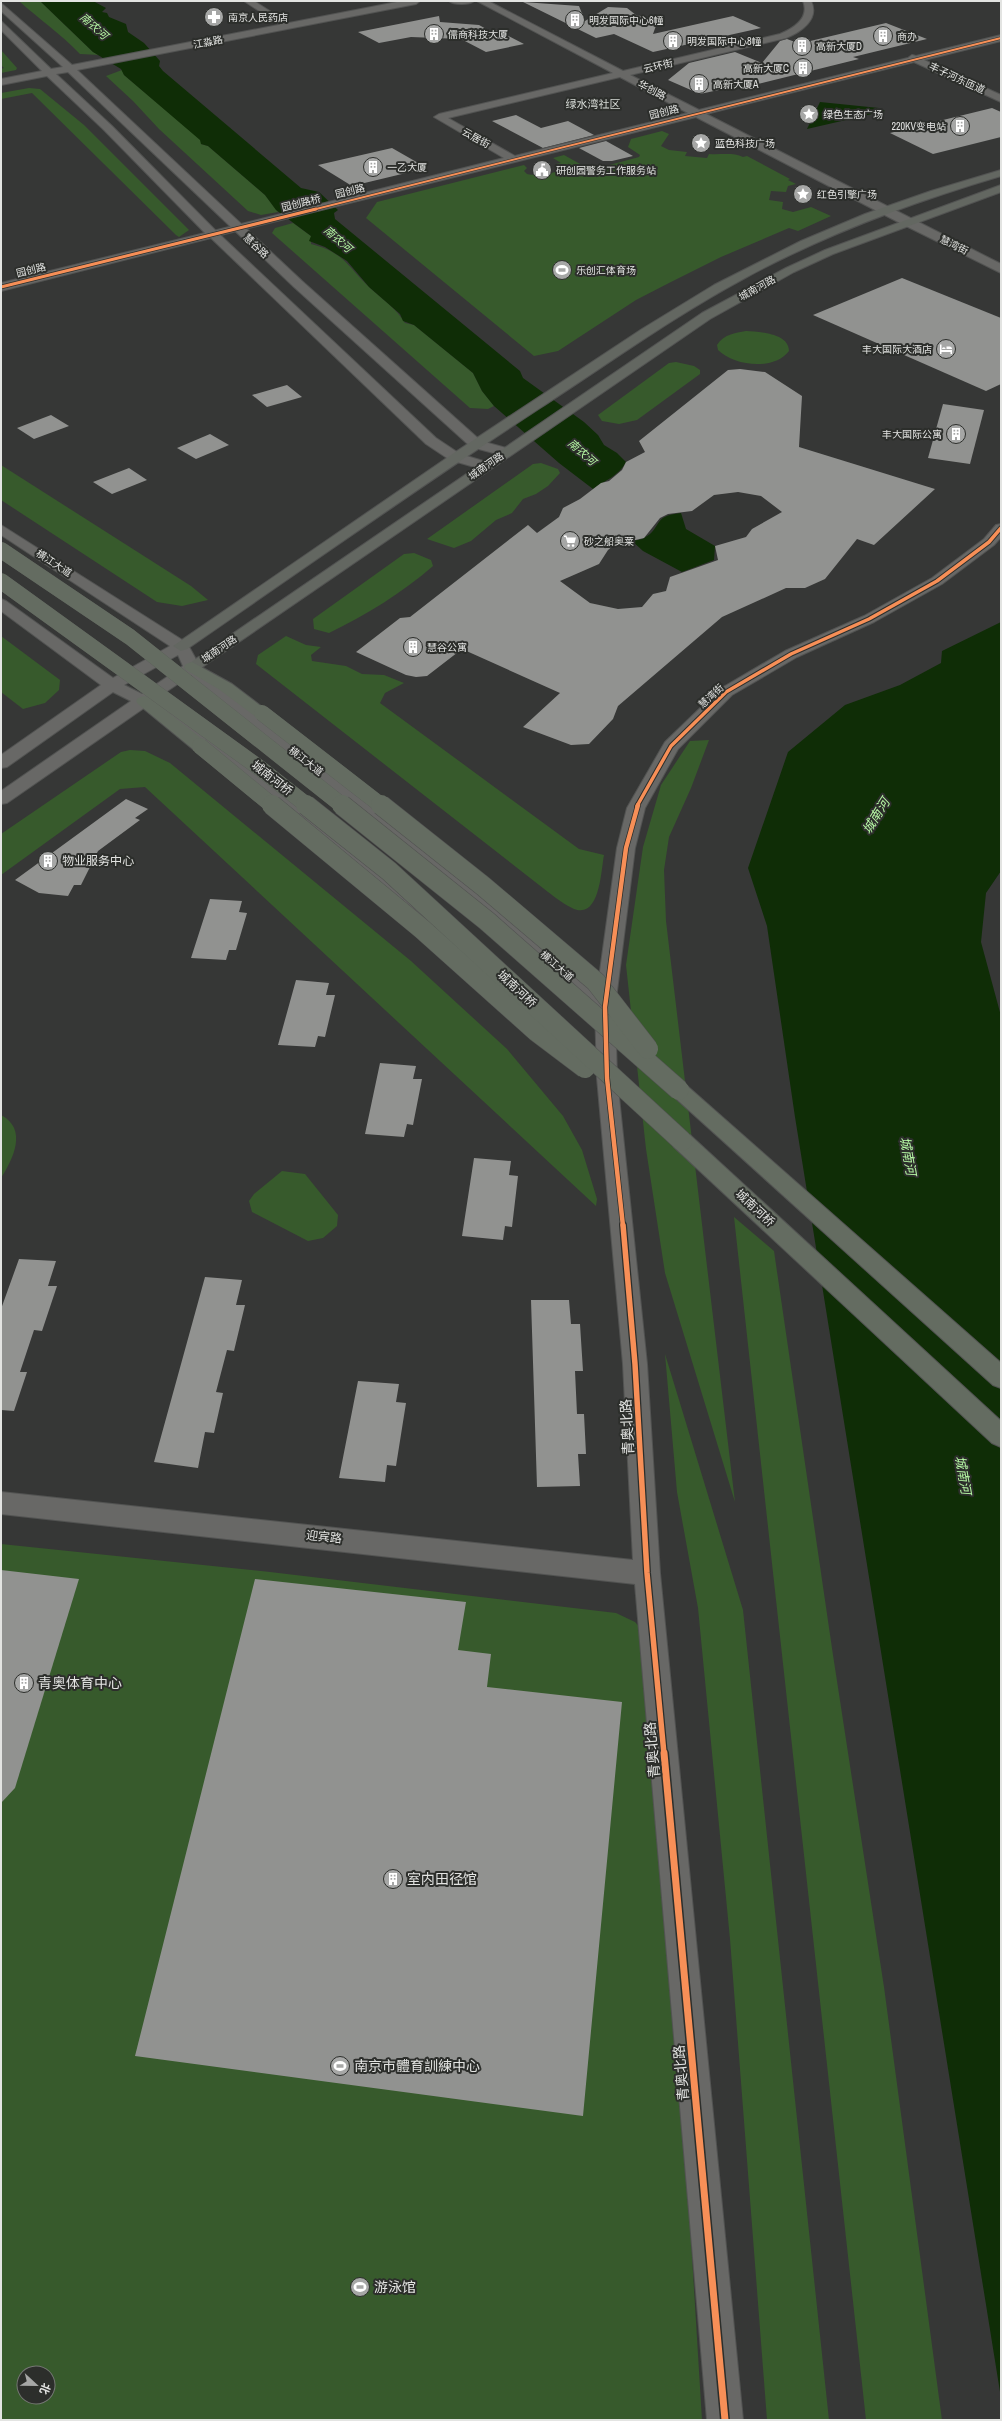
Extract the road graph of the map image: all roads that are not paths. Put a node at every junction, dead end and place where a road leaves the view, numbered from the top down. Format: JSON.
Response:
{"nodes":[{"id":1,"x":248,"y":1,"type":"edge"},
{"id":2,"x":416,"y":1,"type":"edge"},
{"id":3,"x":453,"y":1,"type":"edge"},
{"id":4,"x":470,"y":1,"type":"edge"},
{"id":5,"x":481,"y":1,"type":"edge"},
{"id":6,"x":807,"y":1,"type":"edge"},
{"id":7,"x":1,"y":6,"type":"edge"},
{"id":8,"x":1,"y":24,"type":"edge"},
{"id":9,"x":288,"y":26,"type":"junction"},
{"id":10,"x":1001,"y":38,"type":"edge"},
{"id":11,"x":912,"y":58,"type":"junction"},
{"id":12,"x":70,"y":68,"type":"junction"},
{"id":13,"x":48,"y":73,"type":"junction"},
{"id":14,"x":622,"y":74,"type":"junction"},
{"id":15,"x":1,"y":82,"type":"edge"},
{"id":16,"x":1001,"y":99,"type":"edge"},
{"id":17,"x":698,"y":113,"type":"junction"},
{"id":18,"x":439,"y":117,"type":"joint"},
{"id":19,"x":513,"y":159,"type":"junction"},
{"id":20,"x":1001,"y":174,"type":"edge"},
{"id":21,"x":1001,"y":188,"type":"edge"},
{"id":22,"x":332,"y":205,"type":"joint"},
{"id":23,"x":887,"y":210,"type":"junction"},
{"id":24,"x":275,"y":219,"type":"joint"},
{"id":25,"x":906,"y":222,"type":"junction"},
{"id":26,"x":237,"y":228,"type":"junction"},
{"id":27,"x":213,"y":234,"type":"junction"},
{"id":28,"x":1001,"y":269,"type":"edge"},
{"id":29,"x":1,"y":287,"type":"edge"},
{"id":30,"x":476,"y":444,"type":"junction"},
{"id":31,"x":505,"y":452,"type":"junction"},
{"id":32,"x":455,"y":457,"type":"junction"},
{"id":33,"x":485,"y":466,"type":"junction"},
{"id":34,"x":1001,"y":528,"type":"edge"},
{"id":35,"x":1,"y":529,"type":"edge"},
{"id":36,"x":1,"y":550,"type":"edge"},
{"id":37,"x":1,"y":581,"type":"edge"},
{"id":38,"x":1,"y":604,"type":"edge"},
{"id":39,"x":181,"y":646,"type":"junction"},
{"id":40,"x":192,"y":667,"type":"junction"},
{"id":41,"x":112,"y":685,"type":"junction"},
{"id":42,"x":144,"y":701,"type":"junction"},
{"id":43,"x":1,"y":763,"type":"edge"},
{"id":44,"x":1,"y":799,"type":"edge"},
{"id":45,"x":605,"y":1007,"type":"junction"},
{"id":46,"x":607,"y":1078,"type":"junction"},
{"id":47,"x":679,"y":1090,"type":"junction"},
{"id":48,"x":682,"y":1141,"type":"junction"},
{"id":49,"x":1001,"y":1378,"type":"edge"},
{"id":50,"x":1001,"y":1436,"type":"edge"},
{"id":51,"x":1,"y":1503,"type":"edge"},
{"id":52,"x":647,"y":1573,"type":"junction"},
{"id":53,"x":726,"y":2420,"type":"edge"}],
"edges":[{"from":1,"to":9,"type":"street"},
{"from":2,"to":9,"type":"street","name":"江淼路"},
{"from":3,"to":4,"type":"street"},
{"from":5,"to":14,"type":"street","name":"华创路"},
{"from":6,"to":14,"type":"street","name":"云环街"},
{"from":7,"to":12,"type":"street","name":"慧谷路"},
{"from":8,"to":13,"type":"street","name":"慧谷路"},
{"from":9,"to":12,"type":"street","name":"江淼路"},
{"from":10,"to":11,"type":"street","name":"园创路"},
{"from":11,"to":16,"type":"street","name":"丰子河东匝道"},
{"from":11,"to":17,"type":"street","name":"园创路"},
{"from":12,"to":13,"type":"street","name":"江淼路"},
{"from":12,"to":26,"type":"street","name":"慧谷路"},
{"from":13,"to":15,"type":"street","name":"江淼路"},
{"from":13,"to":27,"type":"street","name":"慧谷路"},
{"from":14,"to":17,"type":"street","name":"华创路"},
{"from":14,"to":18,"type":"street","name":"云环街"},
{"from":17,"to":19,"type":"street","name":"园创路"},
{"from":17,"to":23,"type":"street","name":"华创路"},
{"from":18,"to":19,"type":"street","name":"云居街"},
{"from":19,"to":22,"type":"street","name":"园创路"},
{"from":20,"to":23,"type":"main road","name":"城南河路"},
{"from":21,"to":25,"type":"main road","name":"城南河路"},
{"from":22,"to":24,"type":"street","name":"园创路桥"},
{"from":23,"to":25,"type":"street","name":"慧湾街"},
{"from":23,"to":30,"type":"main road","name":"城南河路"},
{"from":24,"to":26,"type":"street","name":"园创路"},
{"from":25,"to":28,"type":"street","name":"慧湾街"},
{"from":25,"to":31,"type":"main road","name":"城南河路"},
{"from":26,"to":27,"type":"street","name":"园创路"},
{"from":26,"to":30,"type":"street","name":"慧谷路"},
{"from":27,"to":29,"type":"street","name":"园创路"},
{"from":27,"to":32,"type":"street","name":"慧谷路"},
{"from":30,"to":31,"type":"street","name":"慧谷路"},
{"from":30,"to":32,"type":"main road","name":"城南河路"},
{"from":31,"to":33,"type":"main road","name":"城南河路"},
{"from":32,"to":33,"type":"street","name":"慧谷路"},
{"from":32,"to":39,"type":"main road","name":"城南河路"},
{"from":33,"to":40,"type":"main road","name":"城南河路"},
{"from":34,"to":45,"type":"street","name":"慧湾街"},
{"from":35,"to":39,"type":"street","name":"横江大道"},
{"from":36,"to":47,"type":"highway","name":"城南河桥","bridge":true},
{"from":37,"to":48,"type":"highway","name":"城南河桥","bridge":true},
{"from":38,"to":41,"type":"street"},
{"from":39,"to":40,"type":"street","name":"横江大道"},
{"from":39,"to":41,"type":"street","name":"城南河路"},
{"from":40,"to":42,"type":"street","name":"城南河路"},
{"from":40,"to":45,"type":"street","name":"横江大道"},
{"from":40,"to":47,"type":"highway","bridge":true},
{"from":41,"to":42,"type":"street"},
{"from":41,"to":43,"type":"street","name":"城南河路"},
{"from":42,"to":44,"type":"street","name":"城南河路"},
{"from":42,"to":46,"type":"street"},
{"from":42,"to":48,"type":"highway","bridge":true},
{"from":45,"to":46,"type":"street","name":"慧湾街"},
{"from":46,"to":52,"type":"street","name":"青奥北路"},
{"from":47,"to":49,"type":"highway","name":"城南河桥"},
{"from":48,"to":50,"type":"highway","name":"城南河桥"},
{"from":51,"to":52,"type":"street","name":"迎宾路"},
{"from":52,"to":53,"type":"street","name":"青奥北路"}]}
